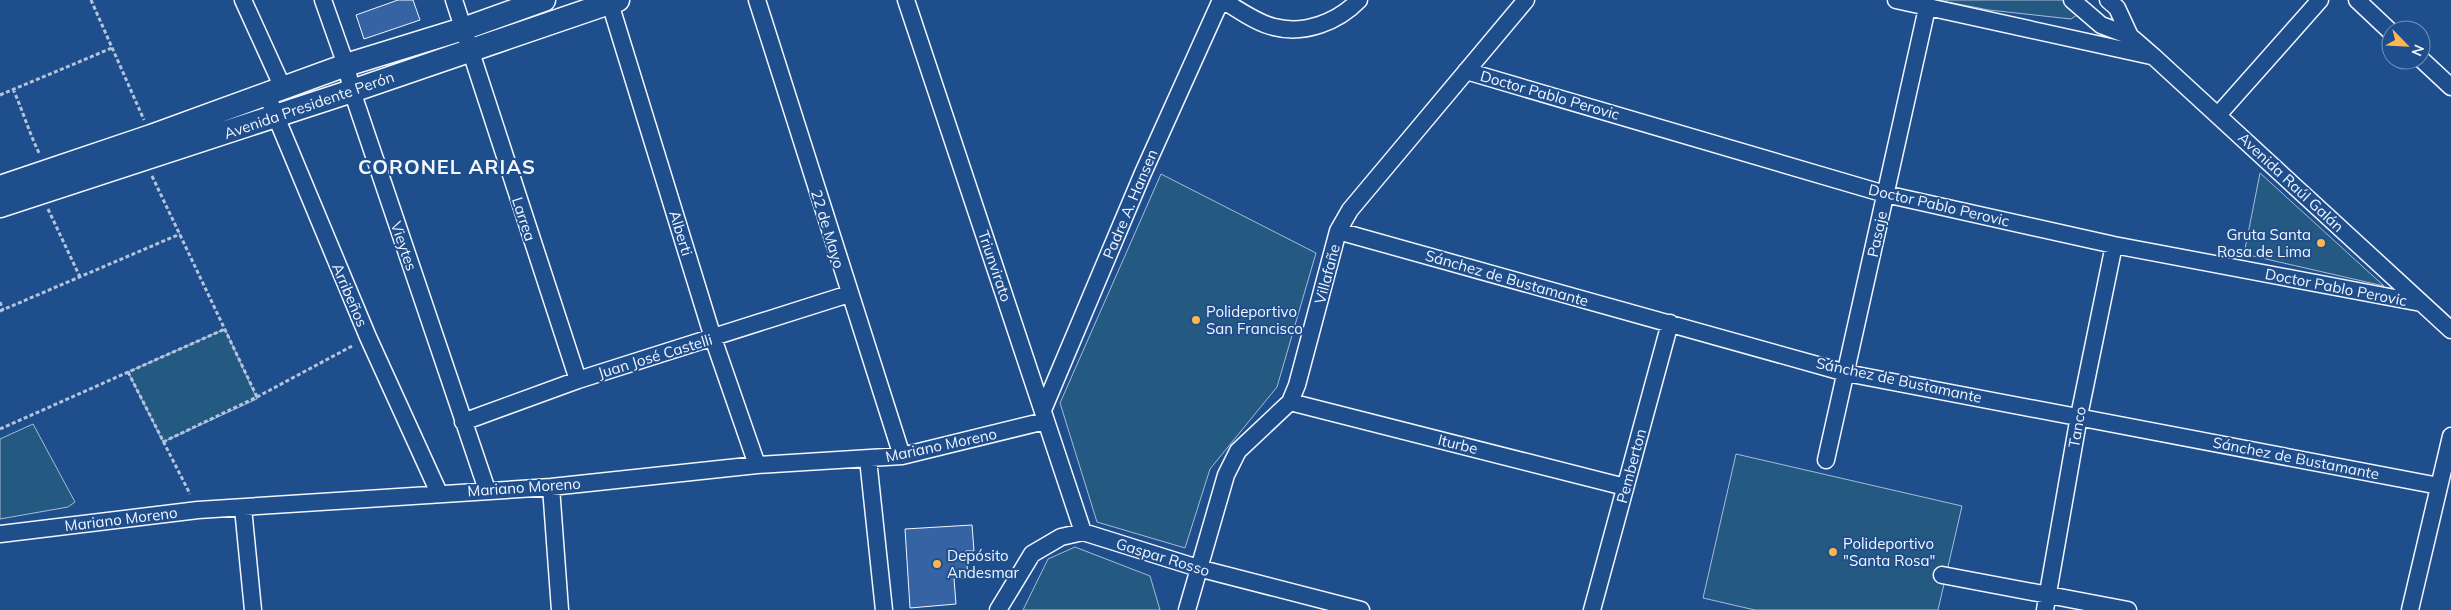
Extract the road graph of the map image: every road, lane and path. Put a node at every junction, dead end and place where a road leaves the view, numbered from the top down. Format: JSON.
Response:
{"nodes":[{"id":1,"x":91,"y":0,"type":"edge"},
{"id":2,"x":243,"y":0,"type":"edge"},
{"id":3,"x":323,"y":0,"type":"edge"},
{"id":4,"x":454,"y":0,"type":"edge"},
{"id":5,"x":544,"y":0,"type":"edge"},
{"id":6,"x":757,"y":0,"type":"edge"},
{"id":7,"x":906,"y":0,"type":"edge"},
{"id":8,"x":1222,"y":0,"type":"edge"},
{"id":9,"x":1359,"y":0,"type":"edge"},
{"id":10,"x":1526,"y":0,"type":"edge"},
{"id":11,"x":1896,"y":0,"type":"edge"},
{"id":12,"x":2072,"y":0,"type":"edge"},
{"id":13,"x":2108,"y":0,"type":"edge"},
{"id":14,"x":2320,"y":0,"type":"edge"},
{"id":15,"x":2356,"y":0,"type":"edge"},
{"id":16,"x":612,"y":1,"type":"edge"},
{"id":17,"x":1927,"y":8,"type":"junction"},
{"id":18,"x":2381,"y":23,"type":"edge"},
{"id":19,"x":463,"y":29,"type":"junction"},
{"id":20,"x":2130,"y":36,"type":"junction"},
{"id":21,"x":112,"y":48,"type":"junction"},
{"id":22,"x":469,"y":50,"type":"junction"},
{"id":23,"x":2153,"y":56,"type":"junction"},
{"id":24,"x":346,"y":65,"type":"junction"},
{"id":25,"x":2431,"y":68,"type":"edge"},
{"id":26,"x":1466,"y":71,"type":"junction"},
{"id":27,"x":2451,"y":87,"type":"edge"},
{"id":28,"x":13,"y":89,"type":"junction"},
{"id":29,"x":352,"y":91,"type":"junction"},
{"id":30,"x":275,"y":92,"type":"junction"},
{"id":31,"x":0,"y":95,"type":"edge"},
{"id":32,"x":2218,"y":115,"type":"junction"},
{"id":33,"x":276,"y":117,"type":"junction"},
{"id":34,"x":151,"y":136,"type":"junction"},
{"id":35,"x":144,"y":159,"type":"junction"},
{"id":36,"x":48,"y":171,"type":"junction"},
{"id":37,"x":0,"y":187,"type":"edge"},
{"id":38,"x":1886,"y":194,"type":"junction"},
{"id":39,"x":0,"y":206,"type":"edge"},
{"id":40,"x":46,"y":206,"type":"dead end"},
{"id":41,"x":1338,"y":231,"type":"junction"},
{"id":42,"x":180,"y":234,"type":"junction"},
{"id":43,"x":2114,"y":245,"type":"junction"},
{"id":44,"x":80,"y":277,"type":"junction"},
{"id":45,"x":848,"y":294,"type":"junction"},
{"id":46,"x":0,"y":302,"type":"edge"},
{"id":47,"x":2421,"y":303,"type":"junction"},
{"id":48,"x":2,"y":310,"type":"edge"},
{"id":49,"x":1670,"y":323,"type":"junction"},
{"id":50,"x":225,"y":329,"type":"junction"},
{"id":51,"x":2451,"y":330,"type":"edge"},
{"id":52,"x":368,"y":337,"type":"junction"},
{"id":53,"x":713,"y":338,"type":"junction"},
{"id":54,"x":128,"y":372,"type":"junction"},
{"id":55,"x":1846,"y":373,"type":"junction"},
{"id":56,"x":578,"y":380,"type":"junction"},
{"id":57,"x":258,"y":397,"type":"junction"},
{"id":58,"x":1290,"y":402,"type":"junction"},
{"id":59,"x":1044,"y":416,"type":"junction"},
{"id":60,"x":2079,"y":416,"type":"junction"},
{"id":61,"x":463,"y":422,"type":"junction"},
{"id":62,"x":0,"y":429,"type":"edge"},
{"id":63,"x":2451,"y":436,"type":"edge"},
{"id":64,"x":163,"y":442,"type":"junction"},
{"id":65,"x":902,"y":456,"type":"junction"},
{"id":66,"x":868,"y":459,"type":"junction"},
{"id":67,"x":1826,"y":460,"type":"dead end"},
{"id":68,"x":757,"y":466,"type":"junction"},
{"id":69,"x":551,"y":487,"type":"junction"},
{"id":70,"x":1626,"y":487,"type":"junction"},
{"id":71,"x":488,"y":490,"type":"junction"},
{"id":72,"x":2445,"y":491,"type":"edge"},
{"id":73,"x":439,"y":493,"type":"junction"},
{"id":74,"x":243,"y":508,"type":"junction"},
{"id":75,"x":198,"y":510,"type":"junction"},
{"id":76,"x":1083,"y":532,"type":"junction"},
{"id":77,"x":0,"y":534,"type":"edge"},
{"id":78,"x":1198,"y":568,"type":"junction"},
{"id":79,"x":1942,"y":575,"type":"dead end"},
{"id":80,"x":2046,"y":602,"type":"edge"},
{"id":81,"x":253,"y":610,"type":"edge"},
{"id":82,"x":560,"y":610,"type":"edge"},
{"id":83,"x":884,"y":610,"type":"edge"},
{"id":84,"x":998,"y":610,"type":"edge"},
{"id":85,"x":1187,"y":610,"type":"edge"},
{"id":86,"x":1361,"y":610,"type":"edge"},
{"id":87,"x":1592,"y":610,"type":"edge"},
{"id":88,"x":2128,"y":610,"type":"edge"},
{"id":89,"x":2410,"y":610,"type":"edge"}],
"edges":[{"from":1,"to":21,"type":"path"},
{"from":2,"to":30,"type":"street","name":"Arribeños"},
{"from":3,"to":24,"type":"street","name":"Vieytes"},
{"from":4,"to":19,"type":"street","name":"Larrea"},
{"from":5,"to":19,"type":"main road","name":"Avenida Presidente Perón"},
{"from":6,"to":45,"type":"street","name":"22 de Mayo"},
{"from":7,"to":59,"type":"street","name":"Triunvirato"},
{"from":8,"to":9,"type":"street"},
{"from":8,"to":59,"type":"street","name":"Padre A. Hansen"},
{"from":10,"to":26,"type":"street","name":"Villafañe"},
{"from":11,"to":17,"type":"street"},
{"from":12,"to":20,"type":"street","name":"Avenida Raúl Galán"},
{"from":13,"to":20,"type":"street","name":"Avenida Raúl Galán"},
{"from":14,"to":32,"type":"street"},
{"from":15,"to":18,"type":"street"},
{"from":16,"to":22,"type":"main road","name":"Avenida Presidente Perón"},
{"from":16,"to":53,"type":"street","name":"Alberti"},
{"from":17,"to":23,"type":"street"},
{"from":17,"to":38,"type":"street","name":"Pasaje"},
{"from":19,"to":22,"type":"street","name":"Larrea"},
{"from":19,"to":24,"type":"main road","name":"Avenida Presidente Perón"},
{"from":20,"to":23,"type":"street","name":"Avenida Raúl Galán"},
{"from":21,"to":28,"type":"path"},
{"from":21,"to":34,"type":"path"},
{"from":22,"to":29,"type":"main road","name":"Avenida Presidente Perón"},
{"from":22,"to":56,"type":"street","name":"Larrea"},
{"from":23,"to":32,"type":"street","name":"Avenida Raúl Galán"},
{"from":24,"to":29,"type":"street","name":"Vieytes"},
{"from":24,"to":30,"type":"main road","name":"Avenida Presidente Perón"},
{"from":25,"to":27,"type":"street"},
{"from":26,"to":38,"type":"street","name":"Doctor Pablo Perovic"},
{"from":26,"to":41,"type":"street","name":"Villafañe"},
{"from":28,"to":31,"type":"path"},
{"from":28,"to":36,"type":"path"},
{"from":29,"to":33,"type":"main road","name":"Avenida Presidente Perón"},
{"from":29,"to":61,"type":"street","name":"Vieytes"},
{"from":30,"to":33,"type":"street","name":"Arribeños"},
{"from":30,"to":34,"type":"main road","name":"Avenida Presidente Perón"},
{"from":32,"to":47,"type":"street","name":"Avenida Raúl Galán"},
{"from":33,"to":35,"type":"main road","name":"Avenida Presidente Perón"},
{"from":33,"to":52,"type":"street","name":"Arribeños"},
{"from":34,"to":36,"type":"main road","name":"Avenida Presidente Perón"},
{"from":35,"to":39,"type":"main road","name":"Avenida Presidente Perón"},
{"from":35,"to":42,"type":"path"},
{"from":36,"to":37,"type":"main road","name":"Avenida Presidente Perón"},
{"from":38,"to":43,"type":"street","name":"Doctor Pablo Perovic"},
{"from":38,"to":55,"type":"street","name":"Pasaje"},
{"from":40,"to":44,"type":"path"},
{"from":41,"to":49,"type":"street","name":"Sánchez de Bustamante"},
{"from":41,"to":58,"type":"street","name":"Villafañe"},
{"from":42,"to":44,"type":"path"},
{"from":42,"to":50,"type":"path"},
{"from":43,"to":47,"type":"street","name":"Doctor Pablo Perovic"},
{"from":43,"to":60,"type":"street","name":"Tanco"},
{"from":44,"to":48,"type":"path"},
{"from":45,"to":53,"type":"street","name":"Juan José Castelli"},
{"from":45,"to":65,"type":"street","name":"22 de Mayo"},
{"from":46,"to":48,"type":"path"},
{"from":47,"to":51,"type":"street","name":"Avenida Raúl Galán"},
{"from":49,"to":55,"type":"street","name":"Sánchez de Bustamante"},
{"from":49,"to":70,"type":"street","name":"Pemberton"},
{"from":50,"to":54,"type":"path"},
{"from":50,"to":57,"type":"path"},
{"from":52,"to":57,"type":"path"},
{"from":52,"to":73,"type":"street","name":"Arribeños"},
{"from":53,"to":56,"type":"street","name":"Juan José Castelli"},
{"from":53,"to":68,"type":"street","name":"Alberti"},
{"from":54,"to":62,"type":"path"},
{"from":54,"to":64,"type":"path"},
{"from":55,"to":60,"type":"street","name":"Sánchez de Bustamante"},
{"from":55,"to":67,"type":"street","name":"Pasaje"},
{"from":56,"to":61,"type":"street","name":"Juan José Castelli"},
{"from":57,"to":64,"type":"path"},
{"from":58,"to":70,"type":"street","name":"Iturbe"},
{"from":58,"to":78,"type":"street","name":"Villafañe"},
{"from":59,"to":65,"type":"street","name":"Mariano Moreno"},
{"from":59,"to":76,"type":"street","name":"Triunvirato"},
{"from":60,"to":72,"type":"street","name":"Sánchez de Bustamante"},
{"from":60,"to":80,"type":"street","name":"Tanco"},
{"from":61,"to":71,"type":"street","name":"Vieytes"},
{"from":63,"to":72,"type":"street"},
{"from":64,"to":75,"type":"path"},
{"from":65,"to":66,"type":"street","name":"Mariano Moreno"},
{"from":66,"to":68,"type":"street","name":"Mariano Moreno"},
{"from":66,"to":83,"type":"street"},
{"from":68,"to":69,"type":"street","name":"Mariano Moreno"},
{"from":69,"to":71,"type":"street","name":"Mariano Moreno"},
{"from":69,"to":82,"type":"street"},
{"from":70,"to":87,"type":"street","name":"Pemberton"},
{"from":71,"to":73,"type":"street","name":"Mariano Moreno"},
{"from":72,"to":89,"type":"street"},
{"from":73,"to":74,"type":"street","name":"Mariano Moreno"},
{"from":74,"to":75,"type":"street","name":"Mariano Moreno"},
{"from":74,"to":81,"type":"street"},
{"from":75,"to":77,"type":"street","name":"Mariano Moreno"},
{"from":76,"to":78,"type":"street","name":"Gaspar Rosso"},
{"from":76,"to":84,"type":"street"},
{"from":78,"to":85,"type":"street","name":"Villafañe"},
{"from":78,"to":86,"type":"street","name":"Gaspar Rosso"},
{"from":79,"to":80,"type":"street"},
{"from":80,"to":88,"type":"street"}]}
